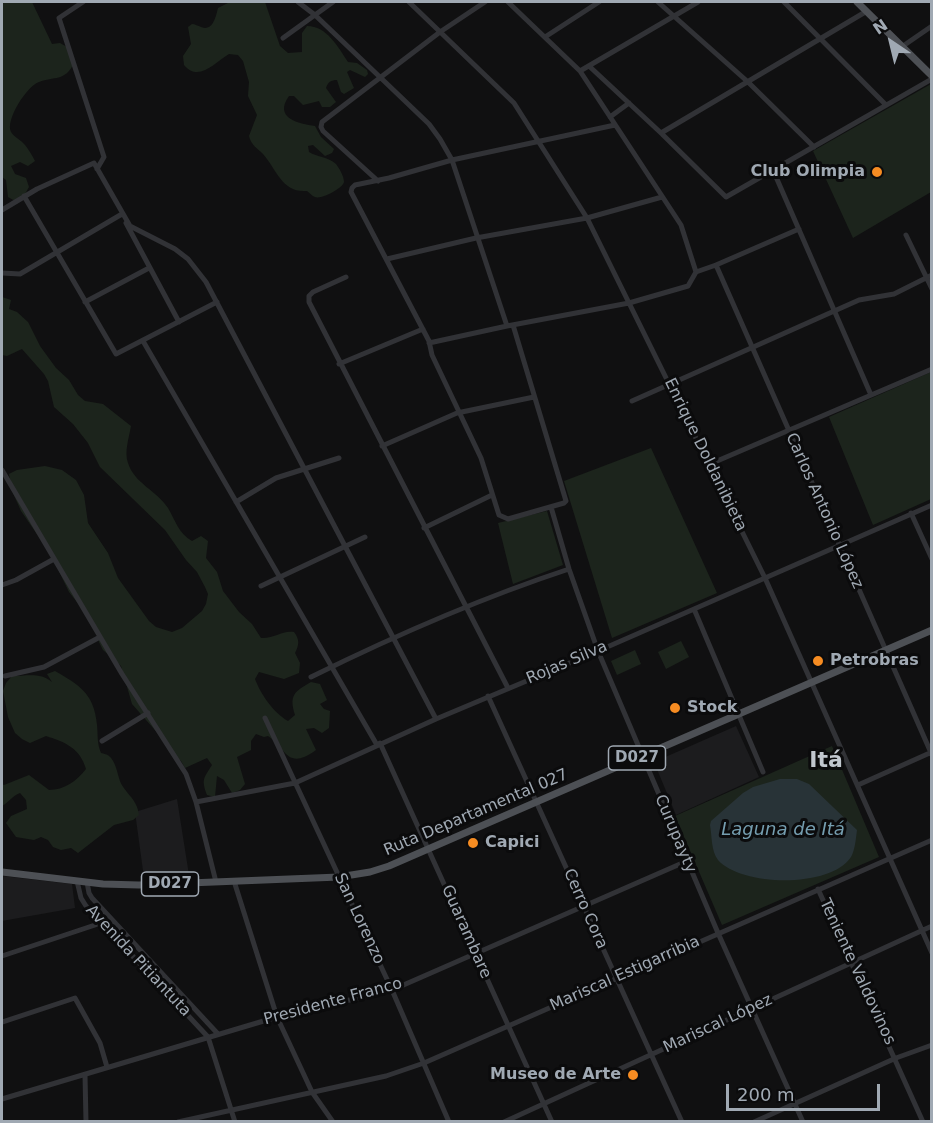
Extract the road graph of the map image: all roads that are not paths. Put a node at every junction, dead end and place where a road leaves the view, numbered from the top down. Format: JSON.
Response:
{"nodes":[{"id":1,"x":83,"y":2,"type":"edge"},
{"id":2,"x":298,"y":2,"type":"edge"},
{"id":3,"x":333,"y":2,"type":"edge"},
{"id":4,"x":409,"y":2,"type":"edge"},
{"id":5,"x":485,"y":2,"type":"edge"},
{"id":6,"x":508,"y":2,"type":"edge"},
{"id":7,"x":599,"y":2,"type":"edge"},
{"id":8,"x":658,"y":2,"type":"edge"},
{"id":9,"x":698,"y":2,"type":"edge"},
{"id":10,"x":784,"y":2,"type":"edge"},
{"id":11,"x":857,"y":2,"type":"edge"},
{"id":12,"x":867,"y":11,"type":"junction"},
{"id":13,"x":315,"y":15,"type":"junction"},
{"id":14,"x":675,"y":15,"type":"junction"},
{"id":15,"x":932,"y":26,"type":"edge"},
{"id":16,"x":440,"y":32,"type":"junction"},
{"id":17,"x":545,"y":36,"type":"junction"},
{"id":18,"x":283,"y":38,"type":"dead end"},
{"id":19,"x":821,"y":38,"type":"junction"},
{"id":20,"x":903,"y":46,"type":"junction"},
{"id":21,"x":589,"y":66,"type":"junction"},
{"id":22,"x":580,"y":71,"type":"junction"},
{"id":23,"x":379,"y":78,"type":"junction"},
{"id":24,"x":932,"y":78,"type":"edge"},
{"id":25,"x":748,"y":82,"type":"junction"},
{"id":26,"x":629,"y":103,"type":"junction"},
{"id":27,"x":886,"y":105,"type":"junction"},
{"id":28,"x":609,"y":117,"type":"junction"},
{"id":29,"x":615,"y":125,"type":"junction"},
{"id":30,"x":661,"y":133,"type":"junction"},
{"id":31,"x":537,"y":141,"type":"junction"},
{"id":32,"x":814,"y":147,"type":"junction"},
{"id":33,"x":452,"y":160,"type":"junction"},
{"id":34,"x":98,"y":169,"type":"junction"},
{"id":35,"x":773,"y":170,"type":"junction"},
{"id":36,"x":378,"y":181,"type":"junction"},
{"id":37,"x":24,"y":196,"type":"junction"},
{"id":38,"x":663,"y":197,"type":"junction"},
{"id":39,"x":2,"y":210,"type":"edge"},
{"id":40,"x":123,"y":215,"type":"junction"},
{"id":41,"x":587,"y":218,"type":"junction"},
{"id":42,"x":799,"y":229,"type":"junction"},
{"id":43,"x":906,"y":235,"type":"dead end"},
{"id":44,"x":476,"y":238,"type":"junction"},
{"id":45,"x":56,"y":253,"type":"junction"},
{"id":46,"x":387,"y":259,"type":"junction"},
{"id":47,"x":716,"y":266,"type":"junction"},
{"id":48,"x":149,"y":268,"type":"junction"},
{"id":49,"x":696,"y":272,"type":"junction"},
{"id":50,"x":2,"y":273,"type":"edge"},
{"id":51,"x":929,"y":277,"type":"edge"},
{"id":52,"x":346,"y":278,"type":"dead end"},
{"id":53,"x":932,"y":289,"type":"edge"},
{"id":54,"x":85,"y":302,"type":"junction"},
{"id":55,"x":217,"y":302,"type":"junction"},
{"id":56,"x":629,"y":303,"type":"junction"},
{"id":57,"x":835,"y":311,"type":"junction"},
{"id":58,"x":179,"y":322,"type":"junction"},
{"id":59,"x":510,"y":325,"type":"junction"},
{"id":60,"x":423,"y":329,"type":"junction"},
{"id":61,"x":143,"y":341,"type":"junction"},
{"id":62,"x":429,"y":343,"type":"junction"},
{"id":63,"x":752,"y":347,"type":"junction"},
{"id":64,"x":339,"y":364,"type":"junction"},
{"id":65,"x":932,"y":369,"type":"edge"},
{"id":66,"x":670,"y":384,"type":"junction"},
{"id":67,"x":871,"y":395,"type":"junction"},
{"id":68,"x":534,"y":397,"type":"junction"},
{"id":69,"x":632,"y":401,"type":"dead end"},
{"id":70,"x":459,"y":412,"type":"junction"},
{"id":71,"x":789,"y":430,"type":"junction"},
{"id":72,"x":382,"y":446,"type":"junction"},
{"id":73,"x":339,"y":458,"type":"dead end"},
{"id":74,"x":710,"y":464,"type":"junction"},
{"id":75,"x":2,"y":470,"type":"edge"},
{"id":76,"x":305,"y":470,"type":"junction"},
{"id":77,"x":492,"y":495,"type":"junction"},
{"id":78,"x":236,"y":502,"type":"junction"},
{"id":79,"x":932,"y":505,"type":"edge"},
{"id":80,"x":551,"y":507,"type":"junction"},
{"id":81,"x":911,"y":513,"type":"junction"},
{"id":82,"x":424,"y":528,"type":"junction"},
{"id":83,"x":365,"y":537,"type":"dead end"},
{"id":84,"x":839,"y":545,"type":"junction"},
{"id":85,"x":345,"y":547,"type":"junction"},
{"id":86,"x":54,"y":559,"type":"junction"},
{"id":87,"x":932,"y":559,"type":"edge"},
{"id":88,"x":569,"y":569,"type":"junction"},
{"id":89,"x":280,"y":577,"type":"junction"},
{"id":90,"x":765,"y":578,"type":"junction"},
{"id":91,"x":2,"y":585,"type":"edge"},
{"id":92,"x":261,"y":586,"type":"dead end"},
{"id":93,"x":466,"y":608,"type":"junction"},
{"id":94,"x":694,"y":609,"type":"junction"},
{"id":95,"x":932,"y":630,"type":"edge"},
{"id":96,"x":100,"y":637,"type":"junction"},
{"id":97,"x":393,"y":639,"type":"junction"},
{"id":98,"x":598,"y":651,"type":"junction"},
{"id":99,"x":885,"y":651,"type":"junction"},
{"id":100,"x":332,"y":667,"type":"junction"},
{"id":101,"x":5,"y":676,"type":"dead end"},
{"id":102,"x":311,"y":677,"type":"dead end"},
{"id":103,"x":812,"y":681,"type":"junction"},
{"id":104,"x":507,"y":688,"type":"junction"},
{"id":105,"x":488,"y":696,"type":"junction"},
{"id":106,"x":738,"y":713,"type":"junction"},
{"id":107,"x":148,"y":714,"type":"junction"},
{"id":108,"x":265,"y":718,"type":"dead end"},
{"id":109,"x":436,"y":719,"type":"junction"},
{"id":110,"x":102,"y":741,"type":"dead end"},
{"id":111,"x":379,"y":744,"type":"junction"},
{"id":112,"x":931,"y":753,"type":"edge"},
{"id":113,"x":642,"y":756,"type":"junction"},
{"id":114,"x":763,"y":772,"type":"dead end"},
{"id":115,"x":295,"y":783,"type":"junction"},
{"id":116,"x":858,"y":785,"type":"junction"},
{"id":117,"x":537,"y":801,"type":"junction"},
{"id":118,"x":196,"y":802,"type":"junction"},
{"id":119,"x":932,"y":840,"type":"edge"},
{"id":120,"x":428,"y":849,"type":"junction"},
{"id":121,"x":889,"y":858,"type":"junction"},
{"id":122,"x":687,"y":861,"type":"junction"},
{"id":123,"x":2,"y":872,"type":"edge"},
{"id":124,"x":339,"y":877,"type":"junction"},
{"id":125,"x":77,"y":881,"type":"junction"},
{"id":126,"x":234,"y":881,"type":"junction"},
{"id":127,"x":87,"y":882,"type":"junction"},
{"id":128,"x":216,"y":882,"type":"junction"},
{"id":129,"x":818,"y":889,"type":"junction"},
{"id":130,"x":583,"y":906,"type":"junction"},
{"id":131,"x":101,"y":923,"type":"junction"},
{"id":132,"x":932,"y":926,"type":"edge"},
{"id":133,"x":921,"y":931,"type":"junction"},
{"id":134,"x":718,"y":933,"type":"junction"},
{"id":135,"x":476,"y":953,"type":"junction"},
{"id":136,"x":932,"y":953,"type":"edge"},
{"id":137,"x":2,"y":956,"type":"edge"},
{"id":138,"x":852,"y":962,"type":"junction"},
{"id":139,"x":617,"y":978,"type":"junction"},
{"id":140,"x":392,"y":990,"type":"junction"},
{"id":141,"x":752,"y":1008,"type":"junction"},
{"id":142,"x":277,"y":1017,"type":"junction"},
{"id":143,"x":2,"y":1022,"type":"edge"},
{"id":144,"x":508,"y":1025,"type":"junction"},
{"id":145,"x":218,"y":1034,"type":"junction"},
{"id":146,"x":208,"y":1037,"type":"junction"},
{"id":147,"x":932,"y":1045,"type":"edge"},
{"id":148,"x":651,"y":1054,"type":"junction"},
{"id":149,"x":896,"y":1058,"type":"junction"},
{"id":150,"x":424,"y":1063,"type":"junction"},
{"id":151,"x":107,"y":1067,"type":"junction"},
{"id":152,"x":85,"y":1075,"type":"junction"},
{"id":153,"x":312,"y":1092,"type":"junction"},
{"id":154,"x":2,"y":1099,"type":"edge"},
{"id":155,"x":795,"y":1103,"type":"junction"},
{"id":156,"x":543,"y":1104,"type":"junction"},
{"id":157,"x":231,"y":1110,"type":"junction"},
{"id":158,"x":448,"y":1121,"type":"edge"},
{"id":159,"x":86,"y":1122,"type":"edge"},
{"id":160,"x":178,"y":1122,"type":"edge"},
{"id":161,"x":235,"y":1122,"type":"edge"},
{"id":162,"x":333,"y":1122,"type":"edge"},
{"id":163,"x":504,"y":1122,"type":"edge"},
{"id":164,"x":552,"y":1122,"type":"edge"},
{"id":165,"x":682,"y":1122,"type":"edge"},
{"id":166,"x":754,"y":1122,"type":"edge"},
{"id":167,"x":803,"y":1122,"type":"edge"},
{"id":168,"x":923,"y":1122,"type":"edge"}],
"edges":[{"from":1,"to":34,"type":"street"},
{"from":2,"to":13,"type":"street"},
{"from":3,"to":13,"type":"street"},
{"from":4,"to":16,"type":"street","name":"Enrique Doldanibieta"},
{"from":5,"to":16,"type":"street"},
{"from":6,"to":17,"type":"street"},
{"from":7,"to":17,"type":"street"},
{"from":8,"to":14,"type":"street"},
{"from":9,"to":14,"type":"street"},
{"from":10,"to":19,"type":"street"},
{"from":11,"to":12,"type":"main road"},
{"from":12,"to":19,"type":"street"},
{"from":12,"to":20,"type":"main road"},
{"from":13,"to":18,"type":"street"},
{"from":13,"to":23,"type":"street"},
{"from":14,"to":21,"type":"street"},
{"from":14,"to":25,"type":"street"},
{"from":15,"to":20,"type":"street"},
{"from":16,"to":23,"type":"street"},
{"from":16,"to":31,"type":"street","name":"Enrique Doldanibieta"},
{"from":17,"to":22,"type":"street"},
{"from":19,"to":25,"type":"street"},
{"from":19,"to":27,"type":"street"},
{"from":20,"to":24,"type":"main road"},
{"from":21,"to":22,"type":"street"},
{"from":21,"to":26,"type":"street"},
{"from":22,"to":28,"type":"street"},
{"from":23,"to":33,"type":"street"},
{"from":23,"to":36,"type":"street"},
{"from":24,"to":27,"type":"street"},
{"from":25,"to":30,"type":"street"},
{"from":25,"to":32,"type":"street"},
{"from":26,"to":28,"type":"street"},
{"from":26,"to":30,"type":"street"},
{"from":27,"to":32,"type":"street"},
{"from":28,"to":29,"type":"street"},
{"from":29,"to":31,"type":"street"},
{"from":29,"to":38,"type":"street"},
{"from":30,"to":35,"type":"street"},
{"from":31,"to":33,"type":"street"},
{"from":31,"to":41,"type":"street","name":"Enrique Doldanibieta"},
{"from":32,"to":35,"type":"street"},
{"from":33,"to":36,"type":"street"},
{"from":33,"to":44,"type":"street"},
{"from":34,"to":37,"type":"street"},
{"from":34,"to":40,"type":"street"},
{"from":35,"to":42,"type":"street"},
{"from":36,"to":46,"type":"street"},
{"from":37,"to":39,"type":"street"},
{"from":37,"to":45,"type":"street"},
{"from":38,"to":41,"type":"street"},
{"from":38,"to":49,"type":"street"},
{"from":40,"to":45,"type":"street"},
{"from":40,"to":48,"type":"street"},
{"from":40,"to":55,"type":"street"},
{"from":41,"to":44,"type":"street"},
{"from":41,"to":56,"type":"street","name":"Enrique Doldanibieta"},
{"from":42,"to":47,"type":"street"},
{"from":42,"to":57,"type":"street"},
{"from":43,"to":51,"type":"street"},
{"from":44,"to":46,"type":"street"},
{"from":44,"to":59,"type":"street"},
{"from":45,"to":50,"type":"street"},
{"from":45,"to":54,"type":"street"},
{"from":46,"to":60,"type":"street"},
{"from":47,"to":49,"type":"street"},
{"from":47,"to":63,"type":"street","name":"Carlos Antonio López"},
{"from":48,"to":54,"type":"street"},
{"from":48,"to":58,"type":"street"},
{"from":49,"to":56,"type":"street"},
{"from":51,"to":53,"type":"street"},
{"from":51,"to":57,"type":"street"},
{"from":52,"to":64,"type":"street"},
{"from":54,"to":61,"type":"street"},
{"from":55,"to":58,"type":"street"},
{"from":55,"to":76,"type":"street"},
{"from":56,"to":59,"type":"street"},
{"from":56,"to":66,"type":"street","name":"Enrique Doldanibieta"},
{"from":57,"to":63,"type":"street"},
{"from":57,"to":67,"type":"street"},
{"from":58,"to":61,"type":"street"},
{"from":59,"to":62,"type":"street"},
{"from":59,"to":68,"type":"street"},
{"from":60,"to":62,"type":"street"},
{"from":60,"to":64,"type":"street"},
{"from":61,"to":78,"type":"street","name":"Guarambare"},
{"from":62,"to":70,"type":"street"},
{"from":63,"to":66,"type":"street"},
{"from":63,"to":71,"type":"street","name":"Carlos Antonio López"},
{"from":64,"to":72,"type":"street"},
{"from":65,"to":67,"type":"street"},
{"from":66,"to":69,"type":"street"},
{"from":66,"to":74,"type":"street","name":"Enrique Doldanibieta"},
{"from":67,"to":71,"type":"street"},
{"from":68,"to":70,"type":"street"},
{"from":68,"to":80,"type":"street"},
{"from":70,"to":72,"type":"street"},
{"from":70,"to":77,"type":"street"},
{"from":71,"to":74,"type":"street"},
{"from":71,"to":84,"type":"street","name":"Carlos Antonio López"},
{"from":72,"to":82,"type":"street"},
{"from":73,"to":76,"type":"street"},
{"from":74,"to":90,"type":"street","name":"Enrique Doldanibieta"},
{"from":75,"to":86,"type":"street"},
{"from":76,"to":78,"type":"street"},
{"from":76,"to":85,"type":"street"},
{"from":77,"to":80,"type":"street"},
{"from":77,"to":82,"type":"street"},
{"from":78,"to":89,"type":"street","name":"Guarambare"},
{"from":79,"to":81,"type":"street","name":"Rojas Silva"},
{"from":80,"to":88,"type":"street","name":"Curupayty"},
{"from":81,"to":84,"type":"street","name":"Rojas Silva"},
{"from":81,"to":87,"type":"street"},
{"from":82,"to":93,"type":"street"},
{"from":83,"to":85,"type":"street"},
{"from":84,"to":90,"type":"street","name":"Rojas Silva"},
{"from":84,"to":99,"type":"street","name":"Carlos Antonio López"},
{"from":85,"to":89,"type":"street"},
{"from":85,"to":97,"type":"street"},
{"from":86,"to":91,"type":"street"},
{"from":86,"to":96,"type":"street"},
{"from":88,"to":93,"type":"street"},
{"from":88,"to":98,"type":"street","name":"Curupayty"},
{"from":89,"to":92,"type":"street"},
{"from":89,"to":100,"type":"street","name":"Guarambare"},
{"from":90,"to":94,"type":"street","name":"Rojas Silva"},
{"from":90,"to":103,"type":"street","name":"Enrique Doldanibieta"},
{"from":93,"to":97,"type":"street"},
{"from":93,"to":104,"type":"street"},
{"from":94,"to":98,"type":"street","name":"Rojas Silva"},
{"from":94,"to":106,"type":"street"},
{"from":95,"to":99,"type":"main road","name":"Ruta Departamental 027","number":"D027"},
{"from":96,"to":101,"type":"street"},
{"from":96,"to":107,"type":"street"},
{"from":97,"to":100,"type":"street"},
{"from":97,"to":109,"type":"street"},
{"from":98,"to":104,"type":"street","name":"Rojas Silva"},
{"from":98,"to":113,"type":"street","name":"Curupayty"},
{"from":99,"to":103,"type":"main road","name":"Ruta Departamental 027","number":"D027"},
{"from":99,"to":112,"type":"street","name":"Carlos Antonio López"},
{"from":100,"to":102,"type":"street"},
{"from":100,"to":111,"type":"street","name":"Guarambare"},
{"from":103,"to":106,"type":"main road","name":"Ruta Departamental 027","number":"D027"},
{"from":103,"to":116,"type":"street","name":"Enrique Doldanibieta"},
{"from":104,"to":105,"type":"street","name":"Rojas Silva"},
{"from":105,"to":109,"type":"street","name":"Rojas Silva"},
{"from":105,"to":117,"type":"street","name":"Cerro Cora"},
{"from":106,"to":113,"type":"main road","name":"Ruta Departamental 027","number":"D027"},
{"from":106,"to":114,"type":"street"},
{"from":107,"to":110,"type":"street"},
{"from":107,"to":118,"type":"street"},
{"from":108,"to":115,"type":"street","name":"San Lorenzo"},
{"from":109,"to":111,"type":"street","name":"Rojas Silva"},
{"from":111,"to":115,"type":"street","name":"Rojas Silva"},
{"from":111,"to":120,"type":"street","name":"Guarambare"},
{"from":112,"to":116,"type":"street"},
{"from":113,"to":117,"type":"main road","name":"Ruta Departamental 027","number":"D027"},
{"from":113,"to":122,"type":"street","name":"Curupayty"},
{"from":115,"to":118,"type":"street","name":"Rojas Silva"},
{"from":115,"to":124,"type":"street","name":"San Lorenzo"},
{"from":116,"to":121,"type":"street","name":"Enrique Doldanibieta"},
{"from":117,"to":120,"type":"main road","name":"Ruta Departamental 027","number":"D027"},
{"from":117,"to":130,"type":"street","name":"Cerro Cora"},
{"from":118,"to":128,"type":"street"},
{"from":119,"to":121,"type":"street","name":"Mariscal Estigarribia"},
{"from":120,"to":124,"type":"main road","name":"Ruta Departamental 027","number":"D027"},
{"from":120,"to":135,"type":"street","name":"Guarambare"},
{"from":121,"to":129,"type":"street","name":"Mariscal Estigarribia"},
{"from":121,"to":133,"type":"street","name":"Enrique Doldanibieta"},
{"from":122,"to":130,"type":"street","name":"Presidente Franco"},
{"from":122,"to":134,"type":"street","name":"Curupayty"},
{"from":123,"to":125,"type":"main road","name":"Ruta Departamental 027","number":"D027"},
{"from":124,"to":126,"type":"main road","name":"Ruta Departamental 027","number":"D027"},
{"from":124,"to":140,"type":"street","name":"San Lorenzo"},
{"from":125,"to":127,"type":"main road","name":"Ruta Departamental 027","number":"D027"},
{"from":125,"to":131,"type":"street","name":"Avenida Pitiantuta"},
{"from":126,"to":128,"type":"main road","name":"Ruta Departamental 027","number":"D027"},
{"from":126,"to":142,"type":"street"},
{"from":127,"to":128,"type":"main road","name":"Ruta Departamental 027","number":"D027"},
{"from":127,"to":145,"type":"street","name":"Avenida Pitiantuta"},
{"from":129,"to":134,"type":"street","name":"Mariscal Estigarribia"},
{"from":129,"to":138,"type":"street","name":"Teniente Valdovinos"},
{"from":130,"to":135,"type":"street","name":"Presidente Franco"},
{"from":130,"to":139,"type":"street","name":"Cerro Cora"},
{"from":131,"to":137,"type":"street"},
{"from":131,"to":146,"type":"street","name":"Avenida Pitiantuta"},
{"from":132,"to":133,"type":"street","name":"Mariscal López"},
{"from":133,"to":136,"type":"street","name":"Enrique Doldanibieta"},
{"from":133,"to":138,"type":"street","name":"Mariscal López"},
{"from":134,"to":139,"type":"street","name":"Mariscal Estigarribia"},
{"from":134,"to":141,"type":"street","name":"Curupayty"},
{"from":135,"to":140,"type":"street","name":"Presidente Franco"},
{"from":135,"to":144,"type":"street","name":"Guarambare"},
{"from":138,"to":141,"type":"street","name":"Mariscal López"},
{"from":138,"to":149,"type":"street","name":"Teniente Valdovinos"},
{"from":139,"to":144,"type":"street","name":"Mariscal Estigarribia"},
{"from":139,"to":148,"type":"street","name":"Cerro Cora"},
{"from":140,"to":142,"type":"street","name":"Presidente Franco"},
{"from":140,"to":150,"type":"street","name":"San Lorenzo"},
{"from":141,"to":148,"type":"street","name":"Mariscal López"},
{"from":141,"to":155,"type":"street","name":"Curupayty"},
{"from":142,"to":145,"type":"street","name":"Presidente Franco"},
{"from":142,"to":153,"type":"street"},
{"from":143,"to":151,"type":"street"},
{"from":144,"to":150,"type":"street","name":"Mariscal Estigarribia"},
{"from":144,"to":156,"type":"street","name":"Guarambare"},
{"from":145,"to":146,"type":"street","name":"Presidente Franco"},
{"from":146,"to":151,"type":"street","name":"Presidente Franco"},
{"from":146,"to":157,"type":"street"},
{"from":147,"to":149,"type":"street"},
{"from":148,"to":156,"type":"street","name":"Mariscal López"},
{"from":148,"to":165,"type":"street","name":"Cerro Cora"},
{"from":149,"to":155,"type":"street"},
{"from":149,"to":168,"type":"street","name":"Teniente Valdovinos"},
{"from":150,"to":153,"type":"street","name":"Mariscal Estigarribia"},
{"from":150,"to":158,"type":"street","name":"San Lorenzo"},
{"from":151,"to":152,"type":"street","name":"Presidente Franco"},
{"from":152,"to":154,"type":"street","name":"Presidente Franco"},
{"from":152,"to":159,"type":"street"},
{"from":153,"to":157,"type":"street","name":"Mariscal Estigarribia"},
{"from":153,"to":162,"type":"street"},
{"from":155,"to":166,"type":"street"},
{"from":155,"to":167,"type":"street","name":"Curupayty"},
{"from":156,"to":163,"type":"street","name":"Mariscal López"},
{"from":156,"to":164,"type":"street","name":"Guarambare"},
{"from":157,"to":160,"type":"street","name":"Mariscal Estigarribia"},
{"from":157,"to":161,"type":"street"}]}
